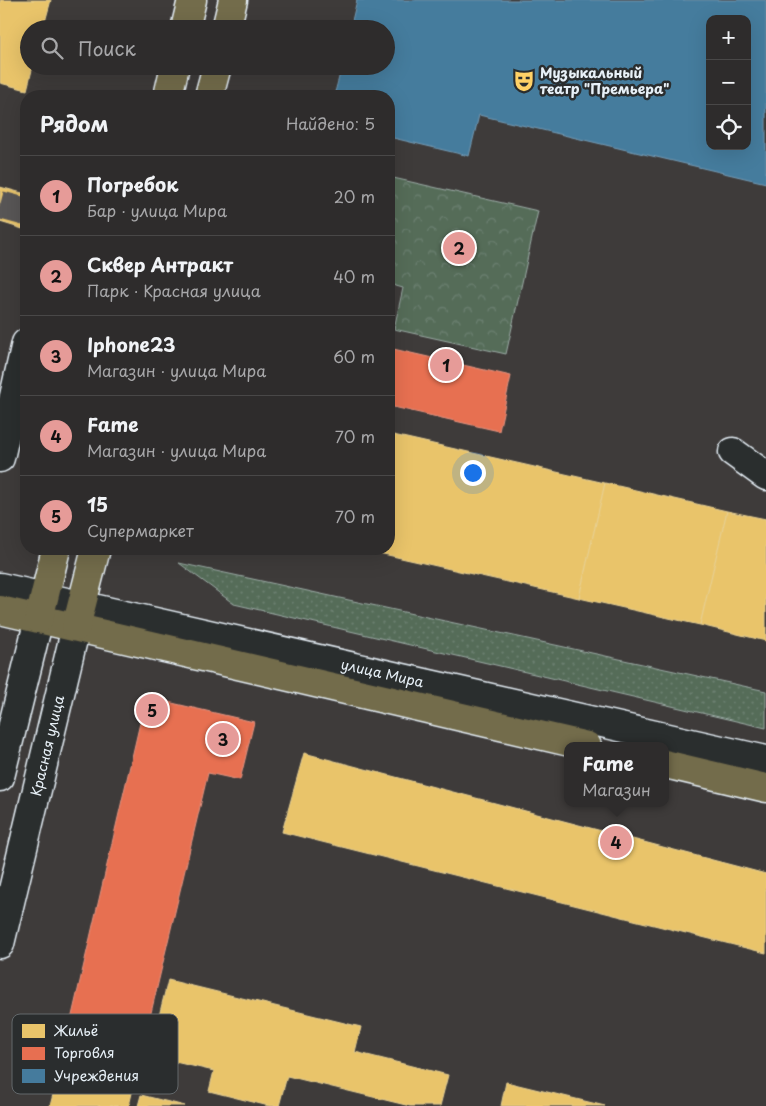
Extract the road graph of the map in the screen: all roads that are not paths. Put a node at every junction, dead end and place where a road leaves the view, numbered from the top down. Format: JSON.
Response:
{"nodes":[{"id":1,"x":192,"y":0,"type":"edge"},
{"id":2,"x":233,"y":0,"type":"edge"},
{"id":3,"x":187,"y":20,"type":"edge"},
{"id":4,"x":228,"y":20,"type":"edge"},
{"id":5,"x":173,"y":75,"type":"edge"},
{"id":6,"x":215,"y":75,"type":"edge"},
{"id":7,"x":169,"y":90,"type":"edge"},
{"id":8,"x":211,"y":90,"type":"edge"},
{"id":9,"x":20,"y":370,"type":"edge"},
{"id":10,"x":733,"y":452,"type":"dead end"},
{"id":11,"x":0,"y":458,"type":"edge"},
{"id":12,"x":766,"y":476,"type":"edge"},
{"id":13,"x":55,"y":555,"type":"edge"},
{"id":14,"x":94,"y":555,"type":"edge"},
{"id":15,"x":0,"y":587,"type":"edge"},
{"id":16,"x":42,"y":608,"type":"junction"},
{"id":17,"x":0,"y":610,"type":"edge"},
{"id":18,"x":79,"y":616,"type":"junction"},
{"id":19,"x":571,"y":742,"type":"edge"},
{"id":20,"x":766,"y":760,"type":"edge"},
{"id":21,"x":669,"y":765,"type":"edge"},
{"id":22,"x":0,"y":777,"type":"edge"},
{"id":23,"x":766,"y":788,"type":"edge"},
{"id":24,"x":0,"y":944,"type":"edge"}],
"edges":[{"from":1,"to":3,"type":"main road"},
{"from":2,"to":4,"type":"main road"},
{"from":5,"to":7,"type":"main road"},
{"from":6,"to":8,"type":"main road"},
{"from":9,"to":11,"type":"street"},
{"from":10,"to":12,"type":"street"},
{"from":13,"to":16,"type":"main road"},
{"from":14,"to":18,"type":"main road","name":"Красная улица"},
{"from":15,"to":16,"type":"street","name":"улица Мира"},
{"from":16,"to":17,"type":"main road","name":"улица Мира"},
{"from":16,"to":18,"type":"main road","name":"улица Мира"},
{"from":16,"to":22,"type":"street"},
{"from":18,"to":19,"type":"main road","name":"улица Мира"},
{"from":18,"to":20,"type":"street","name":"улица Мира"},
{"from":18,"to":24,"type":"street","name":"Красная улица"},
{"from":21,"to":23,"type":"main road"}]}
